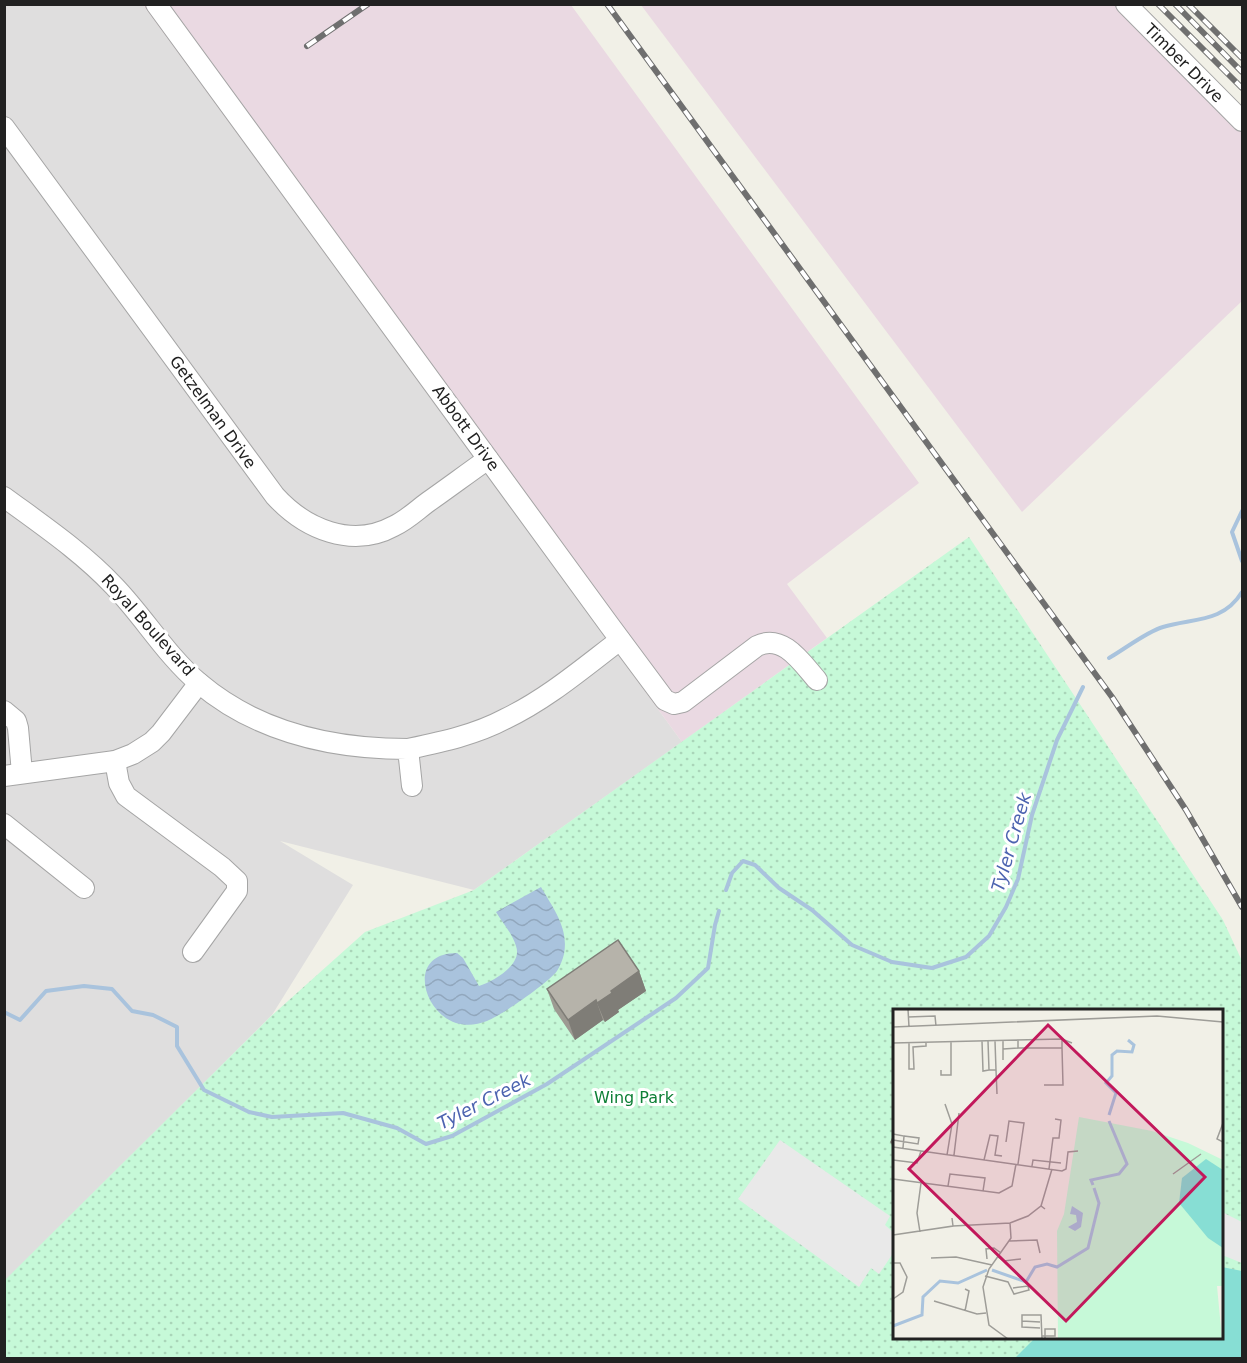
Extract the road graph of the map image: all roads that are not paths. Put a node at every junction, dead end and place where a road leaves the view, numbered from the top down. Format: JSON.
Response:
{"nodes":[{"id":1,"x":156,"y":4,"type":"edge"},
{"id":2,"x":1126,"y":4,"type":"edge"},
{"id":3,"x":1242,"y":121,"type":"edge"},
{"id":4,"x":4,"y":127,"type":"edge"},
{"id":5,"x":488,"y":459,"type":"junction"},
{"id":6,"x":4,"y":497,"type":"edge"},
{"id":7,"x":620,"y":640,"type":"junction"},
{"id":8,"x":817,"y":680,"type":"dead end"},
{"id":9,"x":199,"y":683,"type":"junction"},
{"id":10,"x":4,"y":711,"type":"edge"},
{"id":11,"x":408,"y":749,"type":"junction"},
{"id":12,"x":115,"y":761,"type":"junction"},
{"id":13,"x":13,"y":775,"type":"edge"},
{"id":14,"x":412,"y":786,"type":"dead end"},
{"id":15,"x":4,"y":824,"type":"edge"},
{"id":16,"x":84,"y":888,"type":"dead end"},
{"id":17,"x":193,"y":952,"type":"dead end"}],
"edges":[{"from":1,"to":5,"type":"street","name":"Abbott Drive"},
{"from":2,"to":3,"type":"street","name":"Timber Drive"},
{"from":4,"to":5,"type":"street","name":"Getzelman Drive"},
{"from":5,"to":7,"type":"street","name":"Abbott Drive"},
{"from":6,"to":9,"type":"street","name":"Royal Boulevard"},
{"from":7,"to":8,"type":"street","name":"Abbott Drive"},
{"from":7,"to":11,"type":"street","name":"Royal Boulevard"},
{"from":9,"to":11,"type":"street","name":"Royal Boulevard"},
{"from":9,"to":12,"type":"street"},
{"from":10,"to":13,"type":"street"},
{"from":11,"to":14,"type":"street"},
{"from":12,"to":13,"type":"street"},
{"from":12,"to":17,"type":"street"},
{"from":15,"to":16,"type":"street"}]}
